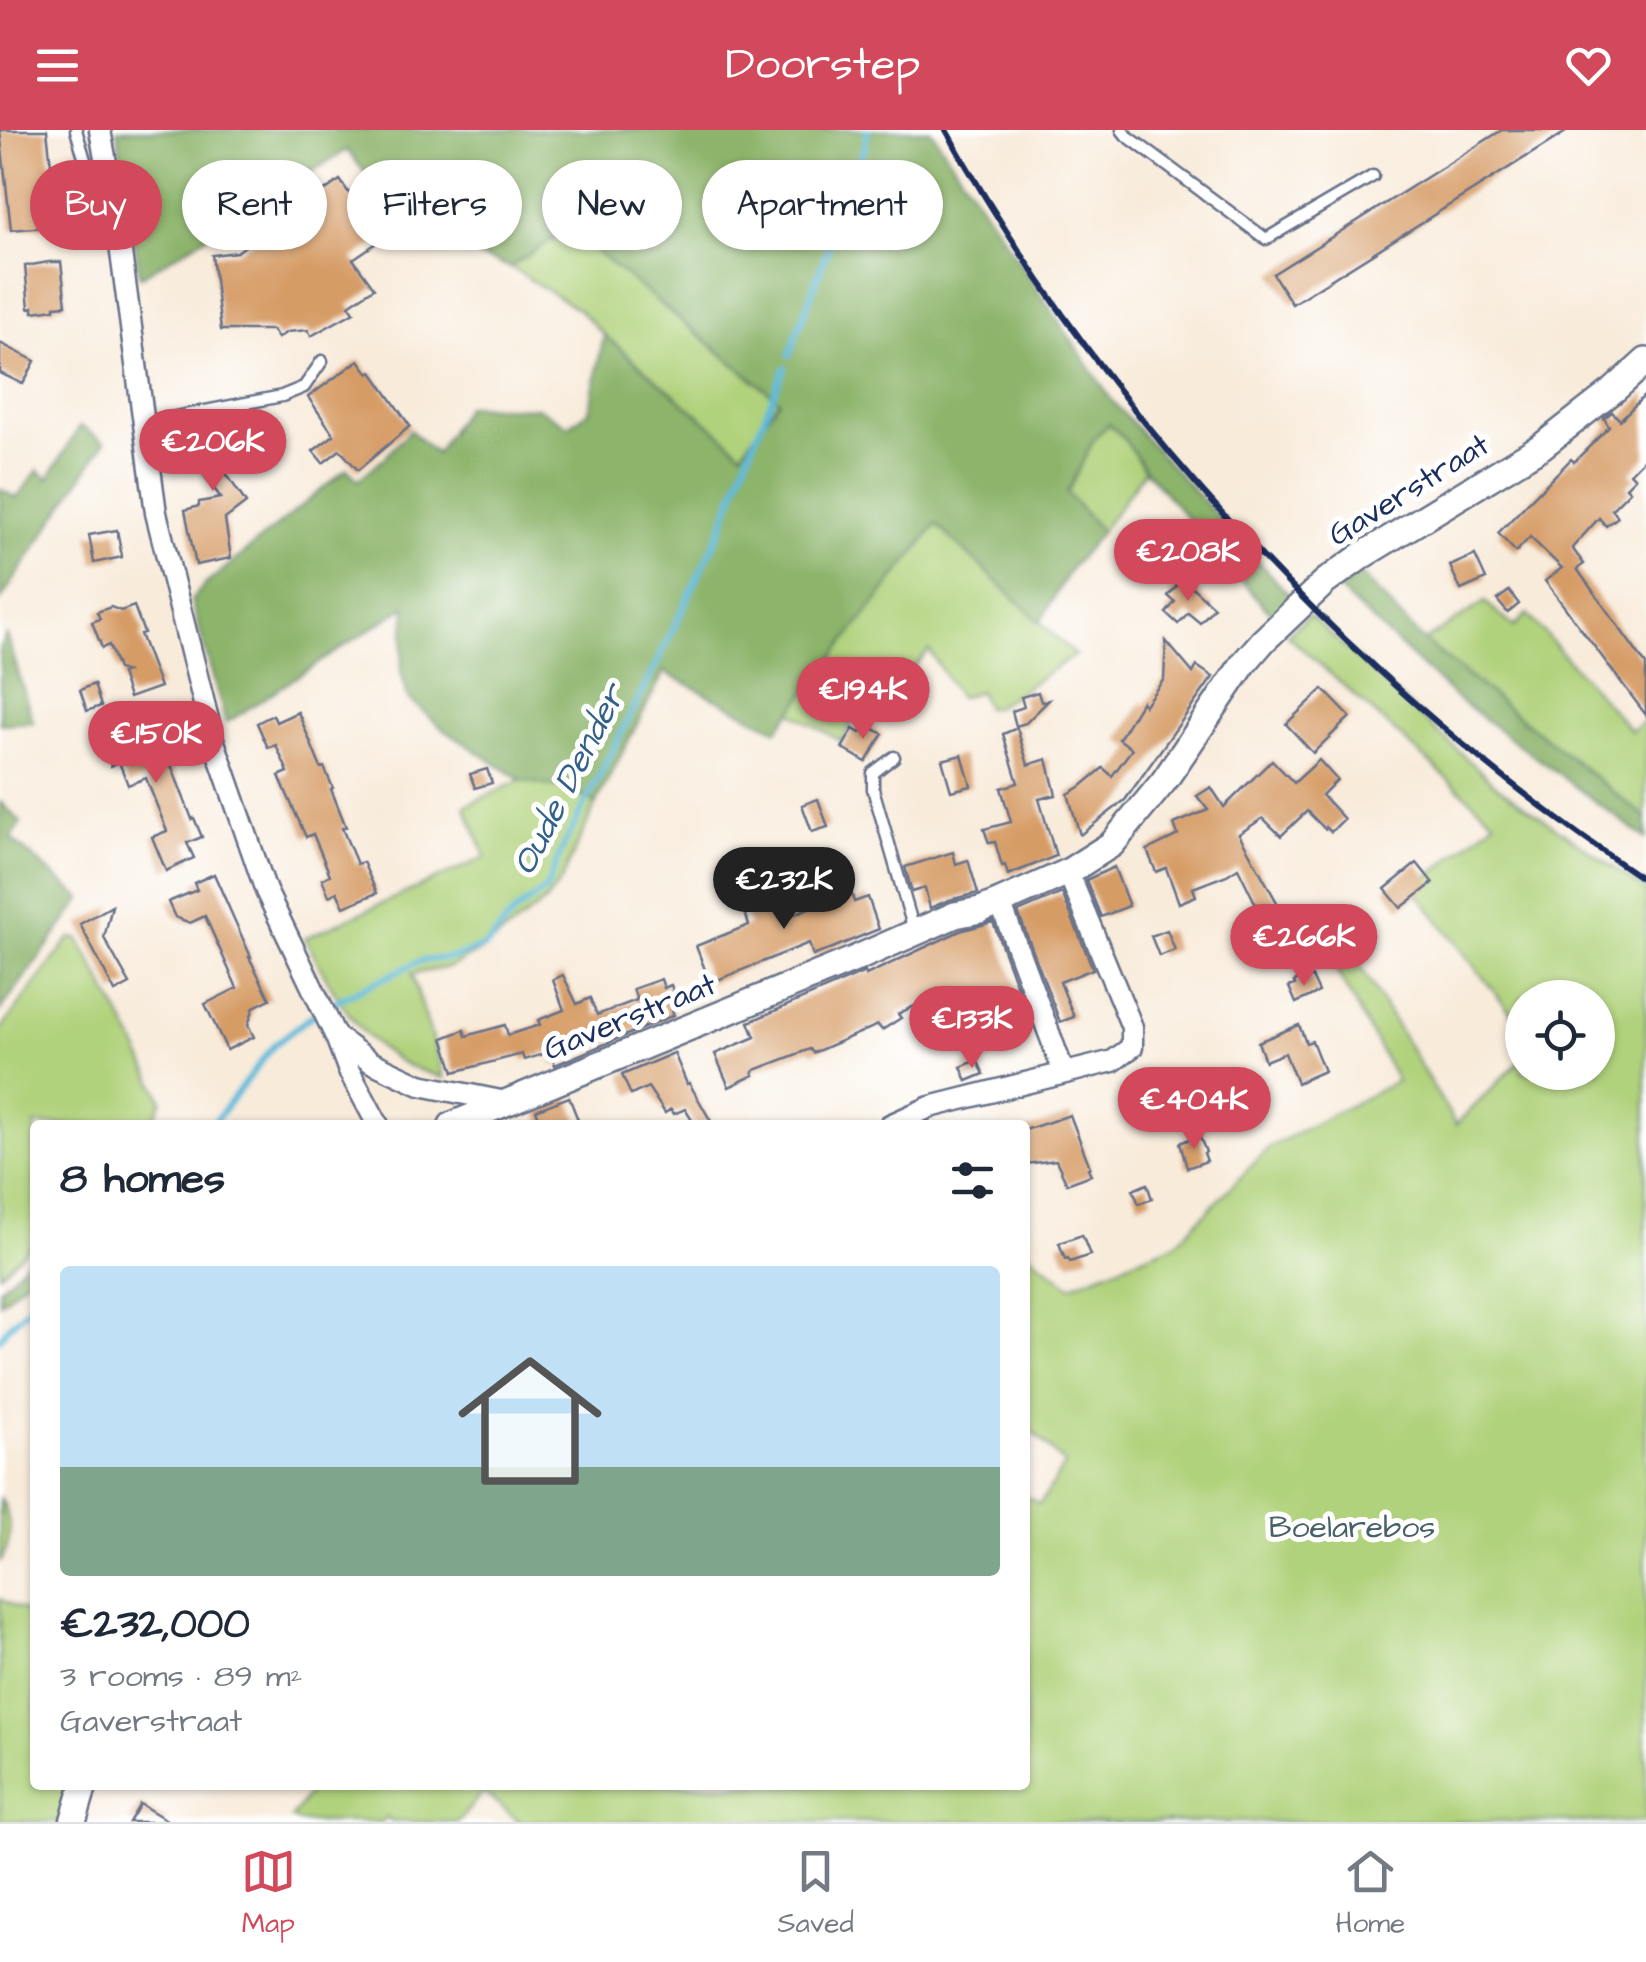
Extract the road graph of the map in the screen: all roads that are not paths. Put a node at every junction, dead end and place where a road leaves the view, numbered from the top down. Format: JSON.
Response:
{"nodes":[{"id":1,"x":76,"y":130,"type":"edge"},
{"id":2,"x":100,"y":130,"type":"edge"},
{"id":3,"x":1122,"y":130,"type":"edge"},
{"id":4,"x":85,"y":160,"type":"edge"},
{"id":5,"x":106,"y":160,"type":"edge"},
{"id":6,"x":1373,"y":176,"type":"dead end"},
{"id":7,"x":122,"y":250,"type":"edge"},
{"id":8,"x":1646,"y":360,"type":"edge"},
{"id":9,"x":322,"y":361,"type":"dead end"},
{"id":10,"x":144,"y":423,"type":"junction"},
{"id":11,"x":894,"y":758,"type":"dead end"},
{"id":12,"x":1068,"y":872,"type":"junction"},
{"id":13,"x":1000,"y":902,"type":"junction"},
{"id":14,"x":915,"y":934,"type":"junction"},
{"id":15,"x":328,"y":1021,"type":"junction"},
{"id":16,"x":1064,"y":1073,"type":"junction"},
{"id":17,"x":506,"y":1102,"type":"junction"},
{"id":18,"x":375,"y":1120,"type":"edge"},
{"id":19,"x":464,"y":1120,"type":"edge"},
{"id":20,"x":901,"y":1120,"type":"edge"},
{"id":21,"x":83,"y":1790,"type":"edge"},
{"id":22,"x":74,"y":1822,"type":"edge"}],
"edges":[{"from":1,"to":4,"type":"lane"},
{"from":2,"to":5,"type":"street"},
{"from":3,"to":6,"type":"lane"},
{"from":7,"to":10,"type":"street"},
{"from":8,"to":12,"type":"street","name":"Gaverstraat"},
{"from":9,"to":10,"type":"lane"},
{"from":10,"to":15,"type":"street"},
{"from":11,"to":14,"type":"lane"},
{"from":12,"to":13,"type":"street","name":"Gaverstraat"},
{"from":12,"to":16,"type":"street"},
{"from":13,"to":14,"type":"street","name":"Gaverstraat"},
{"from":13,"to":16,"type":"street"},
{"from":14,"to":17,"type":"street","name":"Gaverstraat"},
{"from":15,"to":17,"type":"street"},
{"from":15,"to":18,"type":"street"},
{"from":16,"to":20,"type":"street"},
{"from":17,"to":19,"type":"street","name":"Gaverstraat"},
{"from":21,"to":22,"type":"street"}]}
